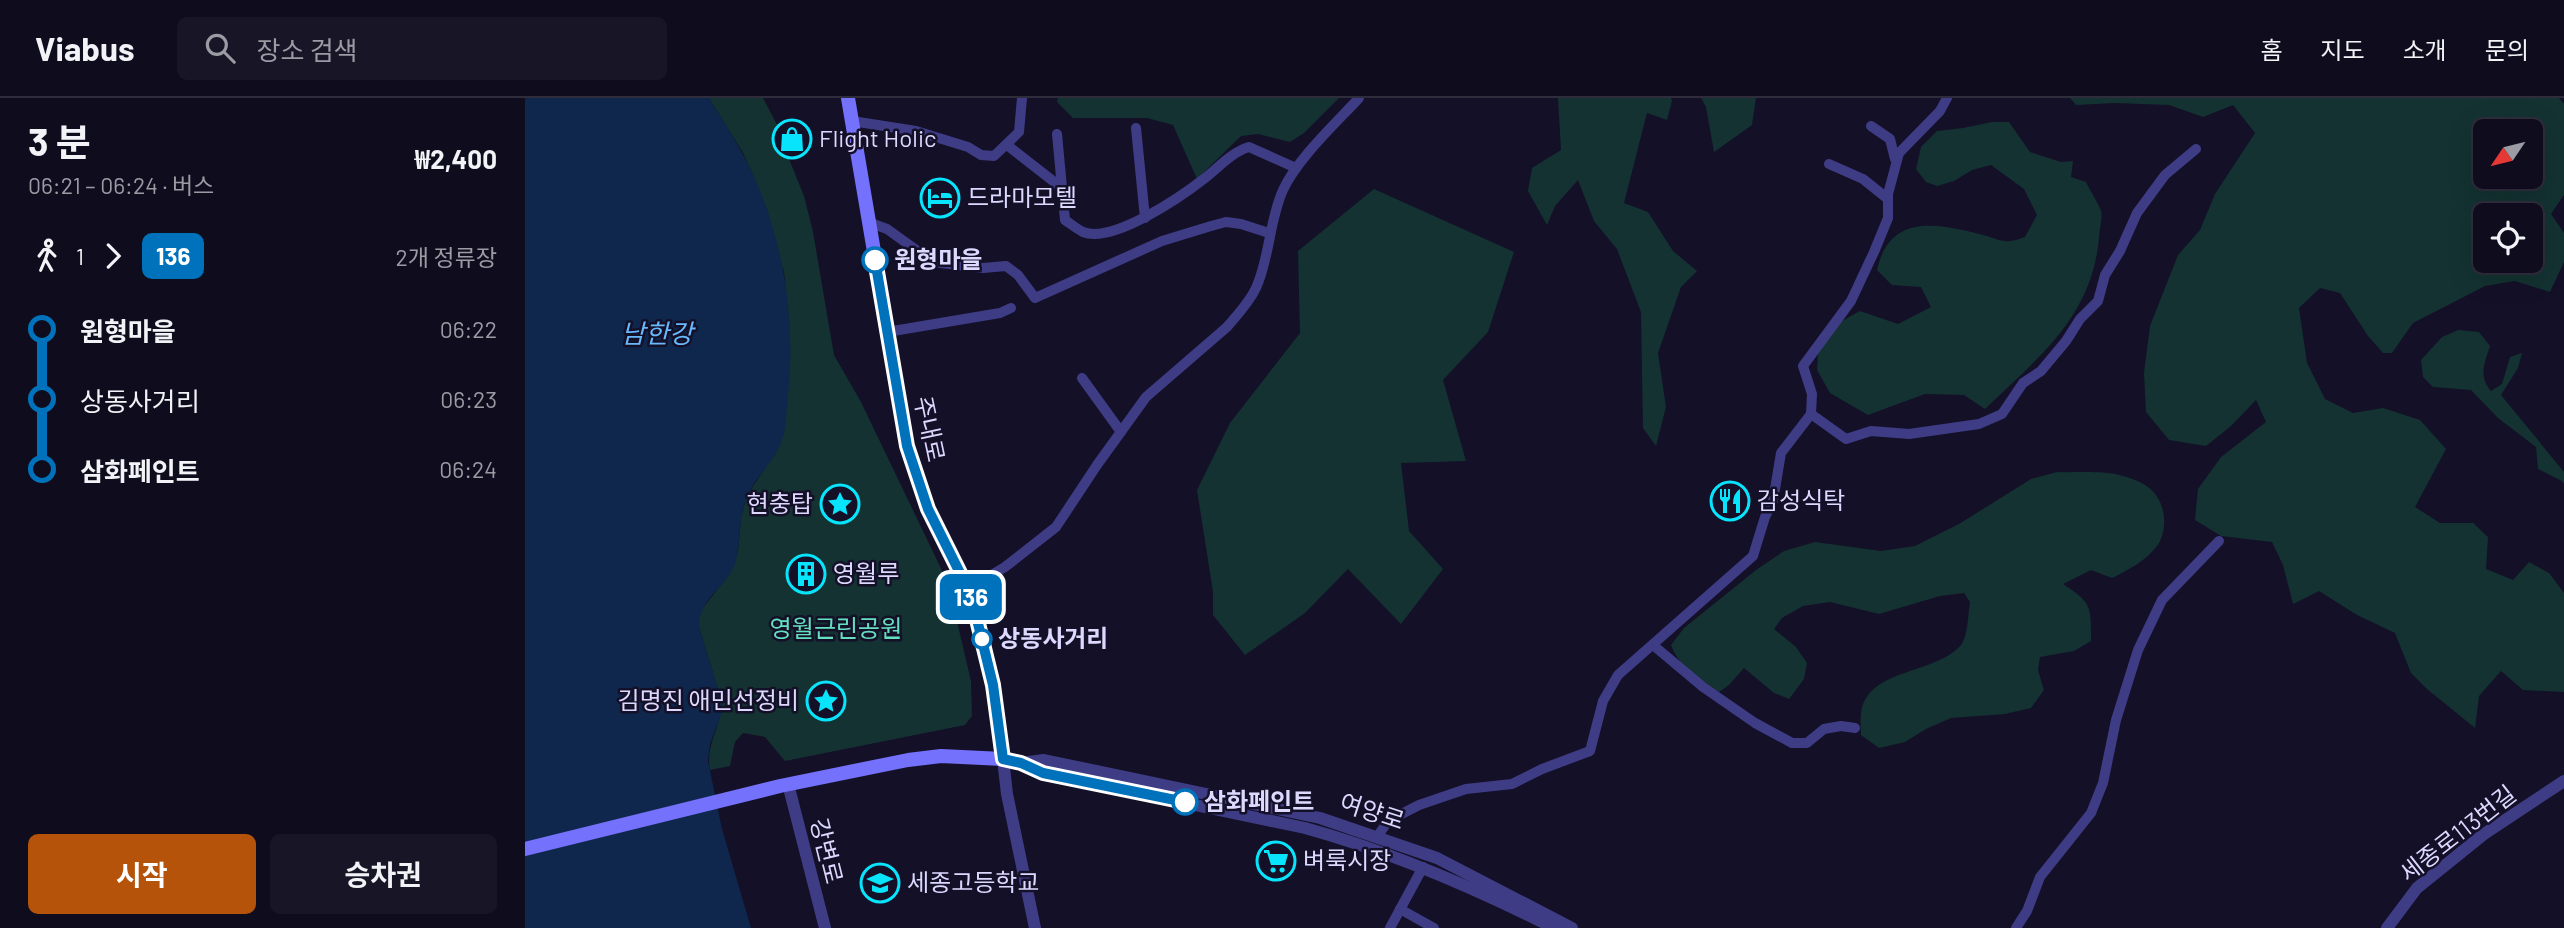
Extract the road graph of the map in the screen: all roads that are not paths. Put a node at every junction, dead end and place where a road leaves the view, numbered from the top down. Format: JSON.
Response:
{"nodes":[{"id":1,"x":848,"y":98,"type":"edge"},
{"id":2,"x":1022,"y":98,"type":"edge"},
{"id":3,"x":1359,"y":98,"type":"edge"},
{"id":4,"x":1947,"y":98,"type":"edge"},
{"id":5,"x":852,"y":121,"type":"junction"},
{"id":6,"x":1871,"y":126,"type":"dead end"},
{"id":7,"x":1136,"y":128,"type":"dead end"},
{"id":8,"x":1057,"y":134,"type":"dead end"},
{"id":9,"x":1007,"y":145,"type":"junction"},
{"id":10,"x":2196,"y":149,"type":"dead end"},
{"id":11,"x":1896,"y":163,"type":"junction"},
{"id":12,"x":1829,"y":164,"type":"dead end"},
{"id":13,"x":1297,"y":169,"type":"junction"},
{"id":14,"x":1062,"y":188,"type":"junction"},
{"id":15,"x":1888,"y":199,"type":"junction"},
{"id":16,"x":1145,"y":218,"type":"junction"},
{"id":17,"x":868,"y":222,"type":"junction"},
{"id":18,"x":1269,"y":233,"type":"junction"},
{"id":19,"x":1011,"y":309,"type":"dead end"},
{"id":20,"x":887,"y":332,"type":"junction"},
{"id":21,"x":1082,"y":378,"type":"dead end"},
{"id":22,"x":1811,"y":414,"type":"junction"},
{"id":23,"x":1121,"y":432,"type":"junction"},
{"id":24,"x":2219,"y":541,"type":"dead end"},
{"id":25,"x":968,"y":589,"type":"junction"},
{"id":26,"x":1653,"y":645,"type":"junction"},
{"id":27,"x":1855,"y":728,"type":"dead end"},
{"id":28,"x":1003,"y":759,"type":"junction"},
{"id":29,"x":2564,"y":782,"type":"edge"},
{"id":30,"x":784,"y":785,"type":"junction"},
{"id":31,"x":1376,"y":843,"type":"junction"},
{"id":32,"x":525,"y":849,"type":"edge"},
{"id":33,"x":1423,"y":867,"type":"junction"},
{"id":34,"x":1401,"y":909,"type":"junction"},
{"id":35,"x":825,"y":928,"type":"edge"},
{"id":36,"x":1035,"y":928,"type":"edge"},
{"id":37,"x":1390,"y":928,"type":"edge"},
{"id":38,"x":1434,"y":928,"type":"edge"},
{"id":39,"x":1554,"y":928,"type":"edge"},
{"id":40,"x":1571,"y":928,"type":"edge"},
{"id":41,"x":2016,"y":928,"type":"edge"},
{"id":42,"x":2387,"y":928,"type":"edge"}],
"edges":[{"from":1,"to":5,"type":"main road","name":"주내로"},
{"from":2,"to":9,"type":"street"},
{"from":3,"to":13,"type":"street"},
{"from":4,"to":11,"type":"street"},
{"from":5,"to":9,"type":"street"},
{"from":5,"to":17,"type":"main road","name":"주내로"},
{"from":6,"to":11,"type":"street"},
{"from":7,"to":16,"type":"street"},
{"from":8,"to":14,"type":"street"},
{"from":9,"to":14,"type":"street"},
{"from":10,"to":22,"type":"street"},
{"from":11,"to":15,"type":"street"},
{"from":12,"to":15,"type":"street"},
{"from":13,"to":16,"type":"street"},
{"from":13,"to":18,"type":"street"},
{"from":14,"to":16,"type":"street"},
{"from":15,"to":22,"type":"street"},
{"from":17,"to":18,"type":"street"},
{"from":17,"to":20,"type":"main road","name":"주내로"},
{"from":18,"to":23,"type":"street"},
{"from":19,"to":20,"type":"street"},
{"from":20,"to":25,"type":"main road","name":"주내로"},
{"from":21,"to":23,"type":"street"},
{"from":22,"to":26,"type":"street"},
{"from":23,"to":25,"type":"street"},
{"from":24,"to":41,"type":"street"},
{"from":25,"to":28,"type":"main road","name":"주내로"},
{"from":26,"to":27,"type":"street"},
{"from":26,"to":31,"type":"street"},
{"from":28,"to":30,"type":"main road","name":"여양로"},
{"from":28,"to":31,"type":"street","name":"여양로"},
{"from":28,"to":36,"type":"street"},
{"from":29,"to":42,"type":"street","name":"세종로113번길"},
{"from":30,"to":32,"type":"main road","name":"여양로"},
{"from":30,"to":35,"type":"street","name":"강변로"},
{"from":31,"to":33,"type":"street","name":"여양로"},
{"from":31,"to":40,"type":"street","name":"여양로"},
{"from":33,"to":34,"type":"street"},
{"from":33,"to":39,"type":"street","name":"여양로"},
{"from":34,"to":37,"type":"street"},
{"from":34,"to":38,"type":"street"}]}
